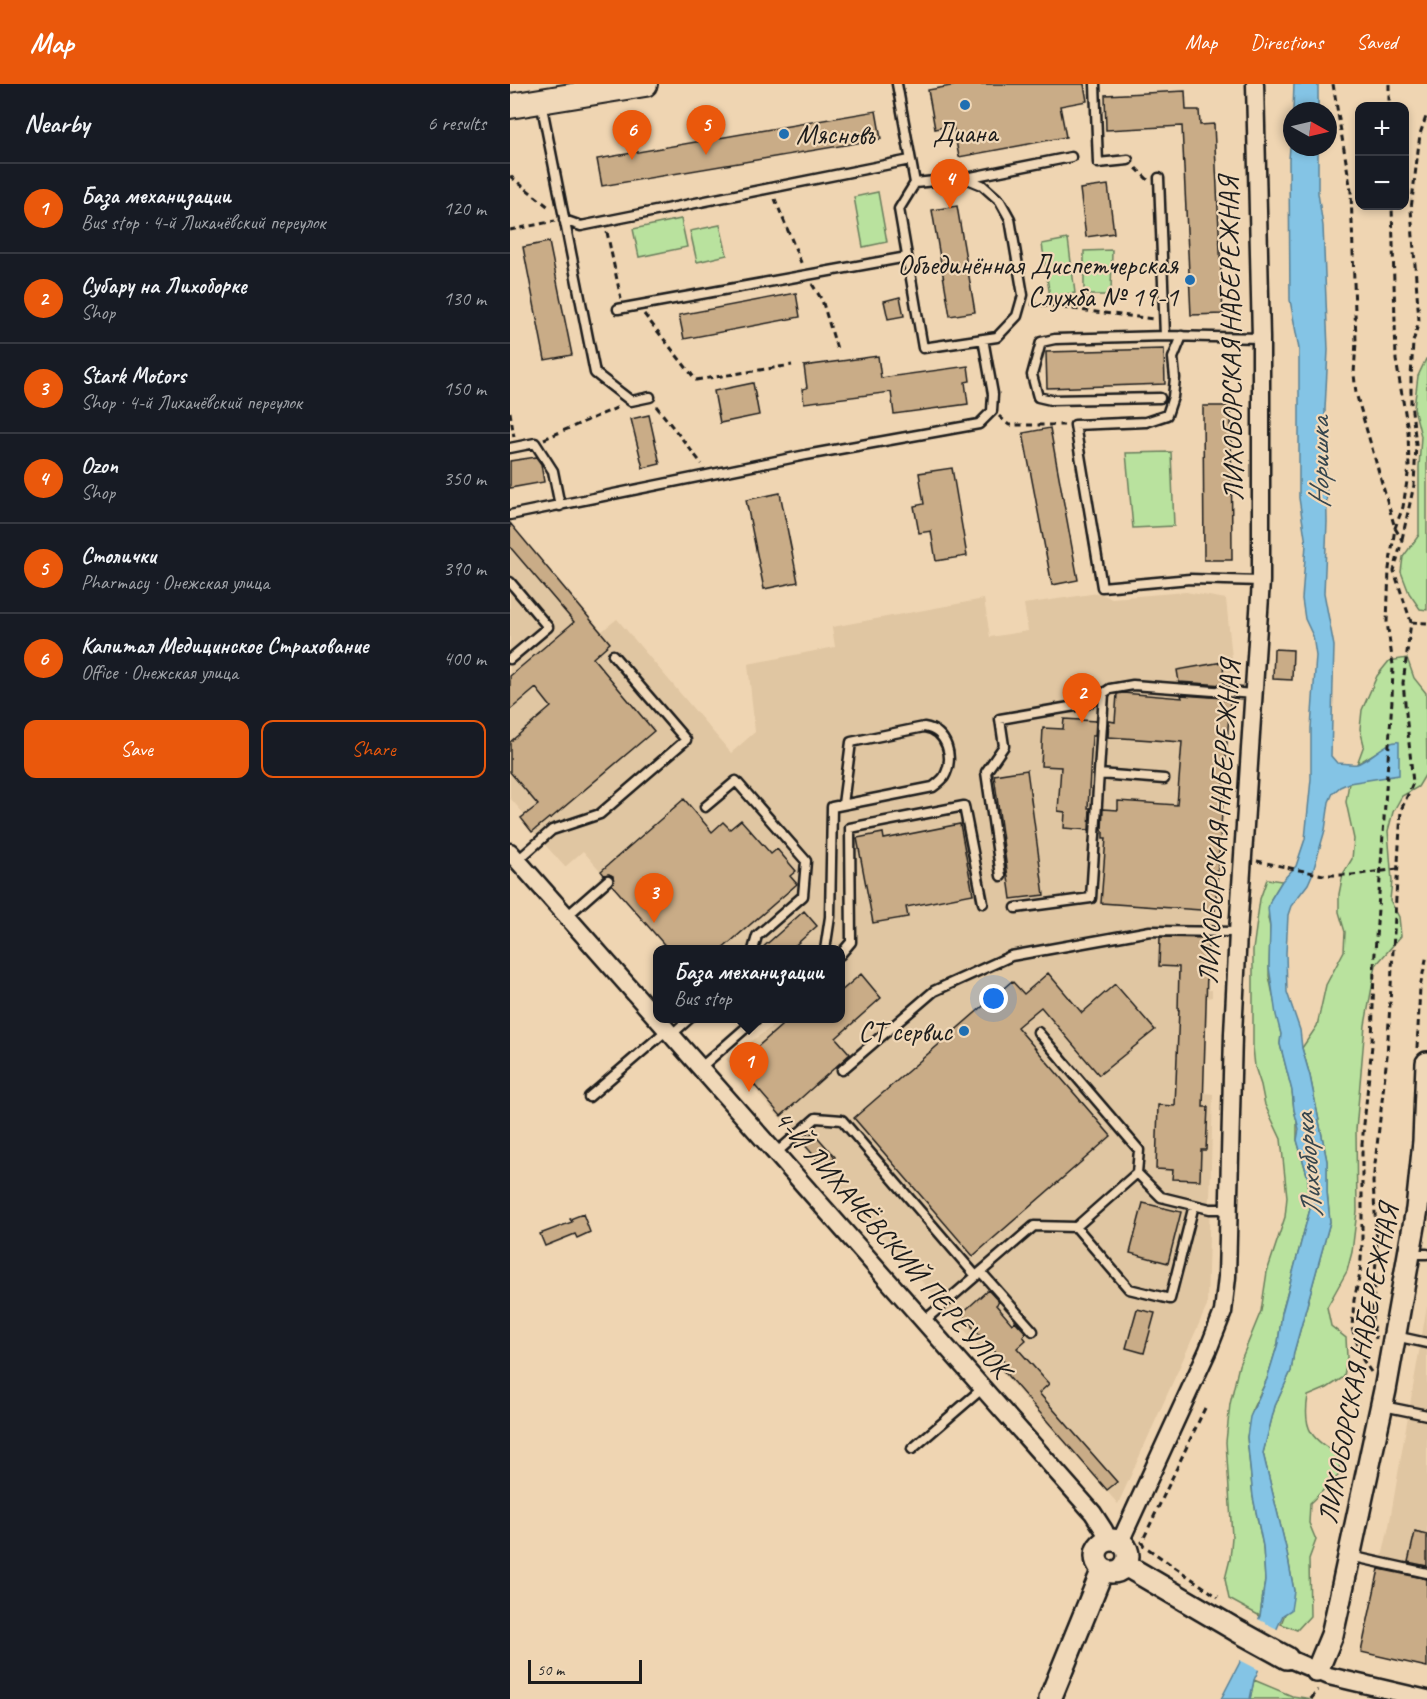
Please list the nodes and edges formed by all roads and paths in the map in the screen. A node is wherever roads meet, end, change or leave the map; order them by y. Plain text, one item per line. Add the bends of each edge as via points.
1 (897, 84) edge
2 (1095, 84) edge
3 (1255, 84) edge
4 (1333, 84) edge
5 (1389, 84) edge
6 (631, 85) edge
7 (540, 101) junction
8 (1389, 102) edge
9 (510, 106) edge
10 (1427, 114) edge
11 (1071, 157) dead end
12 (910, 160) junction
13 (1128, 160) joint
14 (510, 176) edge
15 (965, 178) junction
16 (1159, 178) dead end
17 (915, 183) junction
18 (770, 189) junction
19 (1160, 192) junction
20 (1392, 210) edge
21 (564, 220) junction
22 (605, 221) junction
23 (510, 230) edge
24 (907, 256) junction
25 (806, 274) junction
26 (1021, 303) junction
27 (637, 305) junction
28 (620, 309) joint
29 (1164, 320) junction
30 (1165, 336) junction
31 (1182, 336) junction
32 (1261, 338) junction
33 (983, 339) junction
34 (837, 349) dead end
35 (792, 366) dead end
36 (650, 397) joint
37 (1160, 398) dead end
38 (631, 401) junction
39 (992, 411) junction
40 (510, 412) edge
41 (1075, 425) junction
42 (535, 443) junction
43 (513, 448) edge
44 (711, 475) junction
45 (560, 506) junction
46 (510, 515) edge
47 (1395, 528) junction
48 (1402, 540) junction
49 (1261, 581) junction
50 (510, 582) edge
51 (1411, 622) junction
52 (1427, 623) edge
53 (613, 655) dead end
54 (510, 659) edge
55 (1104, 693) junction
56 (1255, 694) junction
57 (1099, 774) junction
58 (1164, 779) dead end
59 (843, 804) junction
60 (705, 807) dead end
61 (514, 856) edge
62 (1263, 863) dead end
63 (1398, 869) junction
64 (1380, 870) junction
65 (1001, 876) dead end
66 (608, 880) dead end
67 (983, 903) dead end
68 (1016, 908) dead end
69 (567, 916) junction
70 (1238, 932) junction
71 (754, 945) edge
72 (826, 945) edge
73 (845, 949) edge
74 (653, 1014) edge
75 (661, 1023) edge
76 (682, 1023) edge
77 (751, 1023) edge
78 (669, 1032) junction
79 (1038, 1032) dead end
80 (1427, 1063) edge
81 (700, 1068) junction
82 (1427, 1069) edge
83 (842, 1070) dead end
84 (590, 1097) dead end
85 (1426, 1138) edge
86 (776, 1153) junction
87 (1137, 1173) junction
88 (1194, 1205) junction
89 (1230, 1209) junction
90 (1076, 1227) junction
91 (1418, 1254) edge
92 (979, 1274) junction
93 (924, 1321) junction
94 (1033, 1330) dead end
95 (1387, 1339) junction
96 (1427, 1343) edge
97 (1377, 1376) dead end
98 (983, 1388) junction
99 (1382, 1406) junction
100 (1205, 1408) dead end
101 (1427, 1415) edge
102 (912, 1449) dead end
103 (1114, 1541) junction
104 (1350, 1556) junction
105 (1125, 1565) junction
106 (1103, 1569) junction
107 (1427, 1573) edge
108 (1226, 1603) dead end
109 (1287, 1658) joint
110 (1317, 1681) junction
111 (1050, 1699) edge
112 (1311, 1699) edge
113 (1427, 1699) edge

1 - 12 lane
2 - 13 lane via 1098,163
3 - 32 street, ЛИХОБОРСКАЯ НАБЕРЕЖНАЯ
4 - 47 path via 1351,191 1356,393
5 - 8 path
6 - 7 main road
7 - 9 main road
7 - 21 lane
10 - 48 path via 1420,134 1411,209 1419,321 1413,342 1411,378 1416,444 1414,485
11 - 15 lane
12 - 17 lane
12 - 18 lane
13 - 19 path
14 - 21 path
15 - 17 lane
15 - 26 lane via 982,185 1000,201 1010,219 1023,295
16 - 19 lane
17 - 24 lane via 899,209
18 - 22 lane
18 - 25 path
19 - 29 lane
20 - 47 path via 1396,360 1408,430 1409,468 1403,507
21 - 22 lane via 581,226
21 - 23 path
21 - 38 lane via 596,373
22 - 28 path
24 - 25 lane
24 - 33 lane via 923,348
25 - 27 lane
25 - 34 path via 822,300
26 - 29 path
26 - 33 lane via 1017,316 997,337
27 - 28 lane
27 - 35 path via 696,380
29 - 30 lane
30 - 31 lane
30 - 37 lane via 1041,342 1032,375 1038,397 1051,400
31 - 32 lane
31 - 41 lane via 1173,358 1175,378 1167,415 1146,422
32 - 49 street, ЛИХОБОРСКАЯ НАБЕРЕЖНАЯ
33 - 39 lane via 993,394
36 - 38 lane
36 - 44 path
38 - 42 path
39 - 41 path via 1009,425
39 - 44 lane via 979,424
40 - 43 path
41 - 49 lane via 1102,587 1190,579
42 - 43 lane
42 - 45 lane via 553,471
44 - 45 lane
45 - 46 lane
47 - 48 path
47 - 64 path via 1387,622 1393,665 1392,700
48 - 51 path via 1394,571
49 - 56 street, ЛИХОБОРСКАЯ НАБЕРЕЖНАЯ
50 - 54 lane via 548,627
51 - 52 path
51 - 63 path via 1403,683 1413,783 1401,810
53 - 61 lane via 686,740 600,814 552,830
55 - 56 lane via 1132,685
55 - 57 lane
55 - 65 lane via 1087,704 1000,719 1004,746 986,772
56 - 70 street, ЛИХОБОРСКАЯ НАБЕРЕЖНАЯ
57 - 58 lane
57 - 68 lane via 1092,898
59 - 59 lane via 933,787 943,778 948,765 943,736 924,726 851,742
59 - 72 lane via 832,807
60 - 71 lane via 736,781 806,861 803,896 757,936
61 - 69 street, 4-Й ЛИХАЧЁВСКИЙ ПЕРЕУЛОК
62 - 64 path via 1323,875
63 - 64 path
63 - 95 path via 1387,1056 1373,1182 1377,1244 1372,1321 1375,1337
64 - 97 path via 1372,1045 1362,1144 1362,1244 1352,1328 1363,1360
66 - 69 lane
67 - 73 lane via 964,806 850,828 851,942
69 - 74 street, 4-Й ЛИХАЧЁВСКИЙ ПЕРЕУЛОК
70 - 83 lane via 1150,931 1011,956 934,991
70 - 89 street, ЛИХОБОРСКАЯ НАБЕРЕЖНАЯ
75 - 78 street, 4-Й ЛИХАЧЁВСКИЙ ПЕРЕУЛОК
76 - 78 lane
77 - 81 lane
78 - 81 street, 4-Й ЛИХАЧЁВСКИЙ ПЕРЕУЛОК
78 - 84 lane
79 - 87 lane via 1139,1150
80 - 82 street, ЛИХОБОРСКАЯ НАБЕРЕЖНАЯ
81 - 86 street, 4-Й ЛИХАЧЁВСКИЙ ПЕРЕУЛОК
82 - 85 street, ЛИХОБОРСКАЯ НАБЕРЕЖНАЯ
85 - 91 street, ЛИХОБОРСКАЯ НАБЕРЕЖНАЯ
86 - 92 lane via 816,1118 842,1120
86 - 93 street, 4-Й ЛИХАЧЁВСКИЙ ПЕРЕУЛОК
87 - 88 lane via 1161,1197
87 - 90 lane
88 - 89 lane
88 - 90 lane via 1170,1299 1129,1289
89 - 103 street, ЛИХОБОРСКАЯ НАБЕРЕЖНАЯ via 1223,1312
90 - 92 lane via 1034,1226
91 - 95 street, ЛИХОБОРСКАЯ НАБЕРЕЖНАЯ
92 - 93 lane
92 - 94 lane
93 - 98 street, 4-Й ЛИХАЧЁВСКИЙ ПЕРЕУЛОК
95 - 96 lane
95 - 99 street, ЛИХОБОРСКАЯ НАБЕРЕЖНАЯ
98 - 102 lane
98 - 103 street, 4-Й ЛИХАЧЁВСКИЙ ПЕРЕУЛОК
99 - 101 lane
99 - 104 street, ЛИХОБОРСКАЯ НАБЕРЕЖНАЯ
100 - 108 path via 1142,1542
103 - 105 street via 1127,1550
103 - 106 street, ЛИХОБОРСКАЯ НАБЕРЕЖНАЯ via 1103,1543 1097,1553
104 - 107 lane
104 - 110 street, ЛИХОБОРСКАЯ НАБЕРЕЖНАЯ
105 - 106 street via 1115,1571
105 - 109 street
106 - 111 street, ЛИХОБОРСКАЯ НАБЕРЕЖНАЯ
109 - 110 street
110 - 112 path
110 - 113 street via 1351,1682

